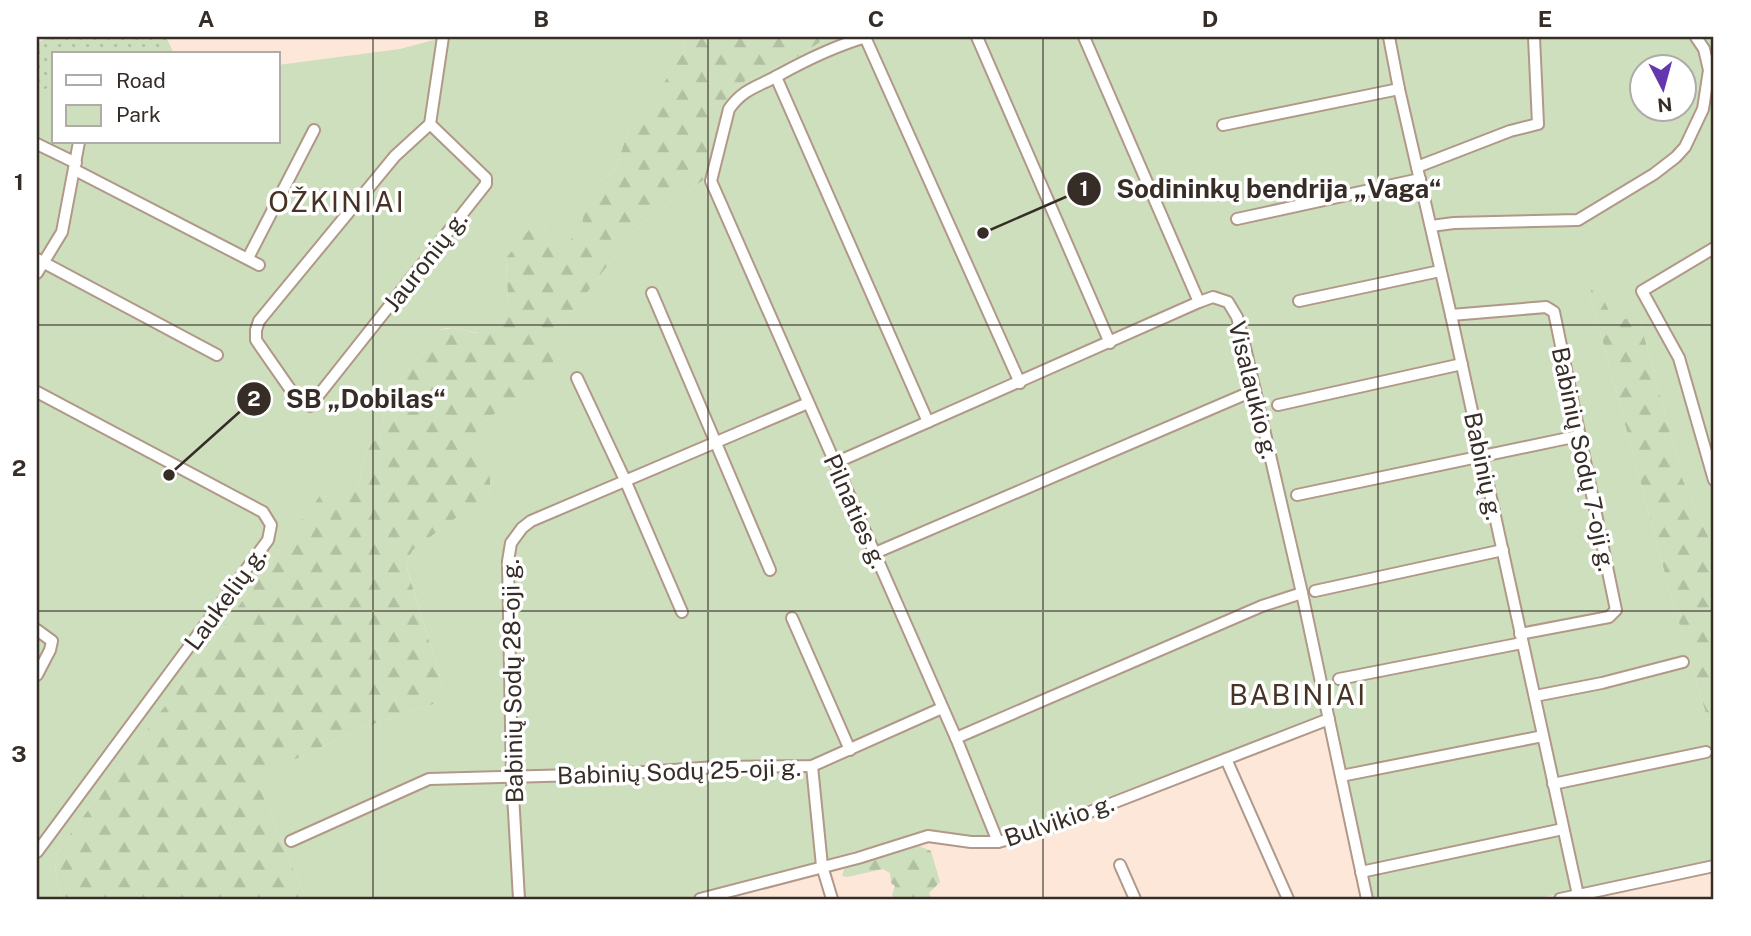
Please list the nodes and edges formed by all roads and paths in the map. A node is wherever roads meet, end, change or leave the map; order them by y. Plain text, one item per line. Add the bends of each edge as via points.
1 (443, 37) edge
2 (866, 37) edge
3 (977, 37) edge
4 (1084, 37) edge
5 (1390, 37) edge
6 (1534, 37) edge
7 (1696, 37) edge
8 (776, 77) junction
9 (1399, 89) junction
10 (430, 124) junction
11 (1223, 125) dead end
12 (314, 130) dead end
13 (37, 144) edge
14 (79, 144) edge
15 (75, 167) junction
16 (1419, 173) junction
17 (1237, 219) dead end
18 (1431, 226) junction
19 (1714, 248) edge
20 (248, 258) junction
21 (40, 261) edge
22 (259, 265) dead end
23 (1440, 271) junction
24 (37, 274) edge
25 (652, 293) dead end
26 (1299, 301) dead end
27 (1199, 302) junction
28 (1451, 315) junction
29 (1110, 343) junction
30 (217, 355) dead end
31 (1462, 364) junction
32 (577, 378) dead end
33 (1020, 383) junction
34 (1255, 390) junction
35 (37, 392) edge
36 (808, 403) junction
37 (1278, 405) dead end
38 (928, 422) junction
39 (1578, 436) junction
40 (716, 442) junction
41 (1482, 457) junction
42 (835, 463) junction
43 (625, 480) junction
44 (1714, 480) edge
45 (1297, 495) dead end
46 (1503, 550) junction
47 (875, 554) junction
48 (770, 570) dead end
49 (1315, 591) dead end
50 (1302, 593) junction
51 (682, 612) dead end
52 (792, 618) dead end
53 (37, 630) edge
54 (1521, 639) junction
55 (1683, 662) dead end
56 (37, 675) edge
57 (1339, 679) dead end
58 (1535, 696) junction
59 (942, 708) junction
60 (1329, 719) junction
61 (1543, 736) junction
62 (956, 738) junction
63 (850, 750) junction
64 (1706, 752) dead end
65 (1226, 758) junction
66 (812, 766) junction
67 (1341, 776) junction
68 (512, 777) junction
69 (1553, 784) junction
70 (1563, 829) junction
71 (291, 841) dead end
72 (998, 842) junction
73 (37, 852) edge
74 (1119, 865) dead end
75 (822, 866) junction
76 (1714, 866) edge
77 (1361, 872) junction
78 (1578, 895) junction
79 (519, 899) edge
80 (700, 899) edge
81 (832, 899) edge
82 (1135, 899) edge
83 (1288, 899) edge
84 (1367, 899) edge
85 (1560, 899) edge

1 - 10 street
2 - 8 street via 808,58
2 - 33 street
3 - 29 street
4 - 27 street
5 - 9 street, Babinių g.
6 - 16 street via 1538,124 1510,131
7 - 18 street via 1709,70 1703,109 1685,147 1654,174 1578,220
8 - 36 street, Pilnaties g. via 745,90 729,108 711,181
8 - 38 street
9 - 11 street
9 - 16 street, Babinių g.
10 - 10 street, Jauronių g. via 486,178 486,184 310,407 290,389 256,340 259,321 395,156
12 - 20 street
13 - 15 street
14 - 15 street
15 - 20 street
15 - 21 street via 62,232
16 - 17 street
16 - 18 street, Babinių g.
18 - 23 street, Babinių g.
19 - 44 street via 1642,291 1679,358
20 - 22 street
21 - 24 street
21 - 30 street
23 - 26 street
23 - 28 street, Babinių g.
25 - 40 street
27 - 29 street, Visalaukio g.
27 - 34 street, Visalaukio g. via 1222,298 1233,308
28 - 31 street, Babinių g.
28 - 39 street, Babinių Sodų 7-oji g. via 1551,309
29 - 33 street, Visalaukio g.
31 - 37 street
31 - 41 street, Babinių g.
32 - 43 street
33 - 38 street, Visalaukio g.
34 - 47 street
34 - 50 street, Visalaukio g.
35 - 73 street, Laukelių g. via 263,512 271,525 268,540
36 - 40 street, Babinių Sodų 28-oji g.
36 - 42 street, Pilnaties g.
38 - 42 street, Visalaukio g.
39 - 41 street
39 - 54 street, Babinių Sodų 7-oji g. via 1616,610 1609,617
40 - 43 street, Babinių Sodų 28-oji g.
40 - 48 street
41 - 45 street
41 - 46 street, Babinių g.
42 - 47 street, Pilnaties g.
43 - 51 street
43 - 68 street, Babinių Sodų 28-oji g. via 531,521 511,543 507,582
46 - 49 street
46 - 54 street, Babinių g.
47 - 59 street, Pilnaties g.
50 - 60 street, Visalaukio g.
50 - 62 street via 1251,610
52 - 63 street
53 - 56 street via 52,641
54 - 57 street
54 - 58 street, Babinių g.
55 - 58 street
58 - 61 street, Babinių g.
59 - 62 street, Pilnaties g.
59 - 63 street, Babinių Sodų 25-oji g.
60 - 65 street, Bulvikio g.
60 - 67 street, Visalaukio g.
61 - 67 street
61 - 69 street, Babinių g.
62 - 72 street, Pilnaties g.
63 - 66 street, Babinių Sodų 25-oji g.
64 - 69 street
65 - 72 street, Bulvikio g. via 1038,832
65 - 83 street
66 - 68 street, Babinių Sodų 25-oji g.
66 - 75 street
67 - 77 street, Visalaukio g.
68 - 71 street, Babinių Sodų 25-oji g. via 429,779
68 - 79 street, Babinių Sodų 28-oji g.
69 - 70 street, Babinių g.
70 - 77 street
70 - 78 street, Babinių g.
72 - 75 street, Bulvikio g. via 928,836
74 - 82 street
75 - 80 street, Bulvikio g.
75 - 81 street
76 - 78 street
77 - 84 street, Visalaukio g.
78 - 85 street

